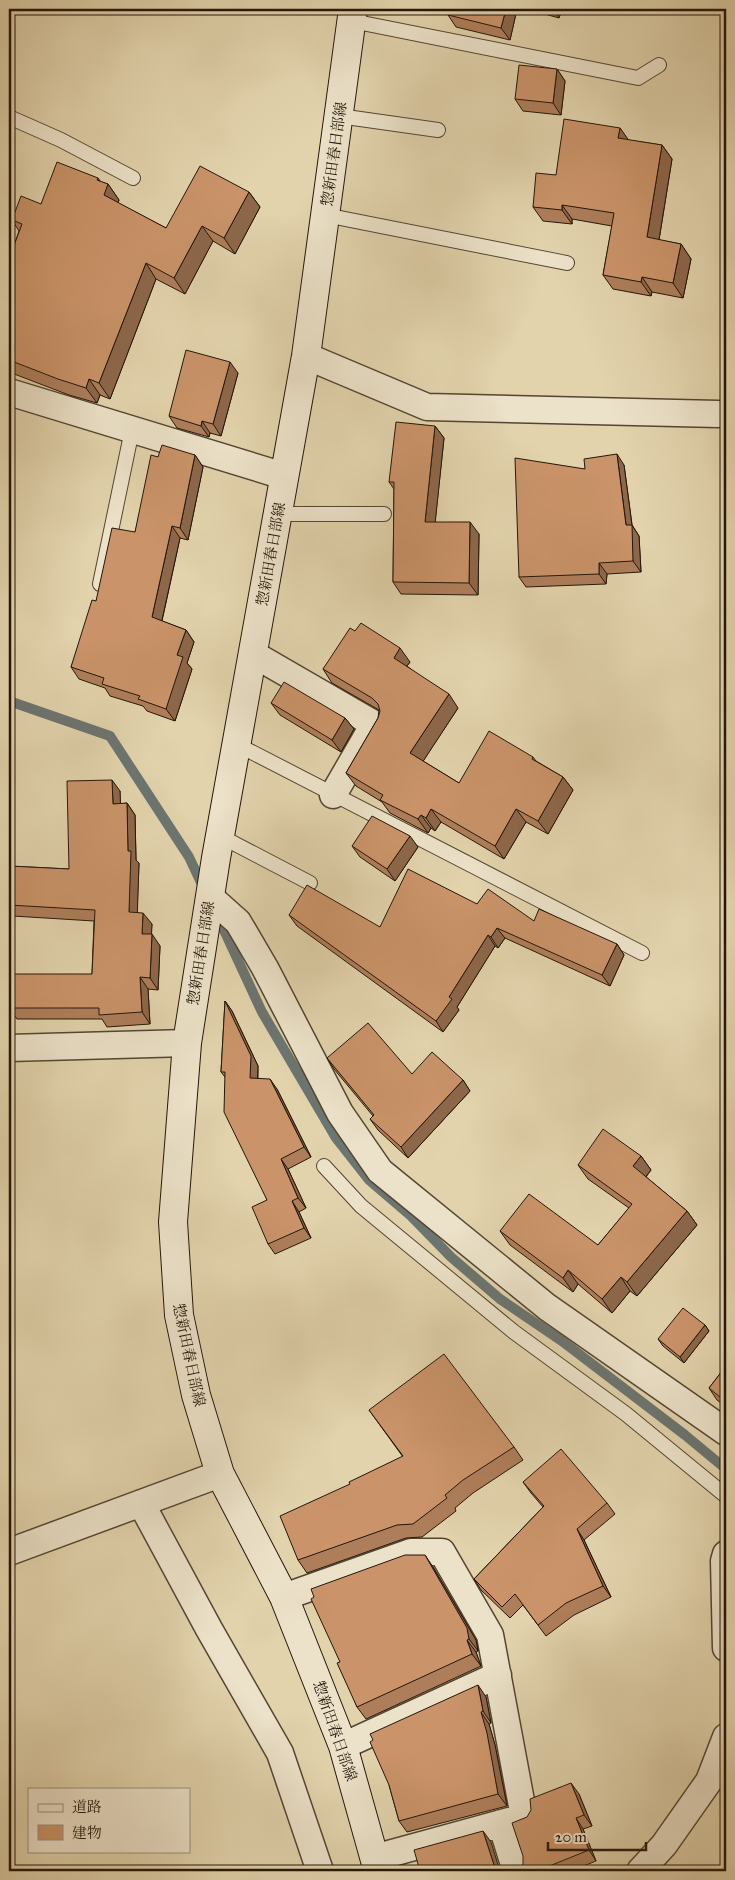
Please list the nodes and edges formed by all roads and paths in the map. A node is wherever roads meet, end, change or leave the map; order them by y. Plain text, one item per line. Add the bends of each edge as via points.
1 (353, 15) edge
2 (659, 65) dead end
3 (339, 116) junction
4 (9, 117) edge
5 (438, 130) dead end
6 (133, 178) dead end
7 (325, 215) junction
8 (568, 263) dead end
9 (306, 356) junction
10 (9, 392) edge
11 (718, 414) dead end
12 (132, 430) junction
13 (284, 476) junction
14 (278, 514) junction
15 (384, 514) dead end
16 (98, 589) edge
17 (253, 654) junction
18 (238, 745) junction
19 (333, 795) junction
20 (220, 836) junction
21 (310, 883) dead end
22 (210, 898) junction
23 (642, 953) dead end
24 (187, 1042) junction
25 (9, 1048) edge
26 (324, 1166) dead end
27 (726, 1432) edge
28 (220, 1474) junction
29 (726, 1496) edge
30 (141, 1503) junction
31 (9, 1552) edge
32 (726, 1554) edge
33 (284, 1597) junction
34 (726, 1648) edge
35 (498, 1675) junction
36 (726, 1737) edge
37 (343, 1746) junction
38 (501, 1823) junction
39 (376, 1864) edge
40 (320, 1871) edge
41 (516, 1871) edge
42 (640, 1871) edge

1 - 2 lane via 638,78
1 - 3 main road, 惣新田春日部線
3 - 5 lane
3 - 7 main road, 惣新田春日部線
4 - 6 lane
7 - 8 lane
7 - 9 main road, 惣新田春日部線
9 - 11 street via 427,407
9 - 13 main road, 惣新田春日部線
10 - 12 street
12 - 13 street
12 - 16 lane
13 - 14 main road, 惣新田春日部線
14 - 15 lane
14 - 17 main road, 惣新田春日部線
17 - 18 main road, 惣新田春日部線
17 - 19 street via 374,724
18 - 19 lane
18 - 20 main road, 惣新田春日部線
19 - 23 lane
20 - 21 lane
20 - 22 main road, 惣新田春日部線
22 - 24 main road, 惣新田春日部線
22 - 27 street via 238,922 340,1113 380,1171 547,1307
24 - 25 street
24 - 28 main road, 惣新田春日部線 via 173,1222 178,1316 196,1395
26 - 29 lane via 361,1206 514,1332 626,1414
28 - 30 street
28 - 33 main road, 惣新田春日部線
30 - 31 street
30 - 40 street via 280,1754
32 - 34 street
33 - 35 street via 411,1552 442,1552 490,1635
33 - 37 main road, 惣新田春日部線
35 - 37 street
35 - 38 street via 524,1816
36 - 42 street via 709,1781 664,1845
37 - 39 main road, 惣新田春日部線
38 - 39 street
38 - 41 street

